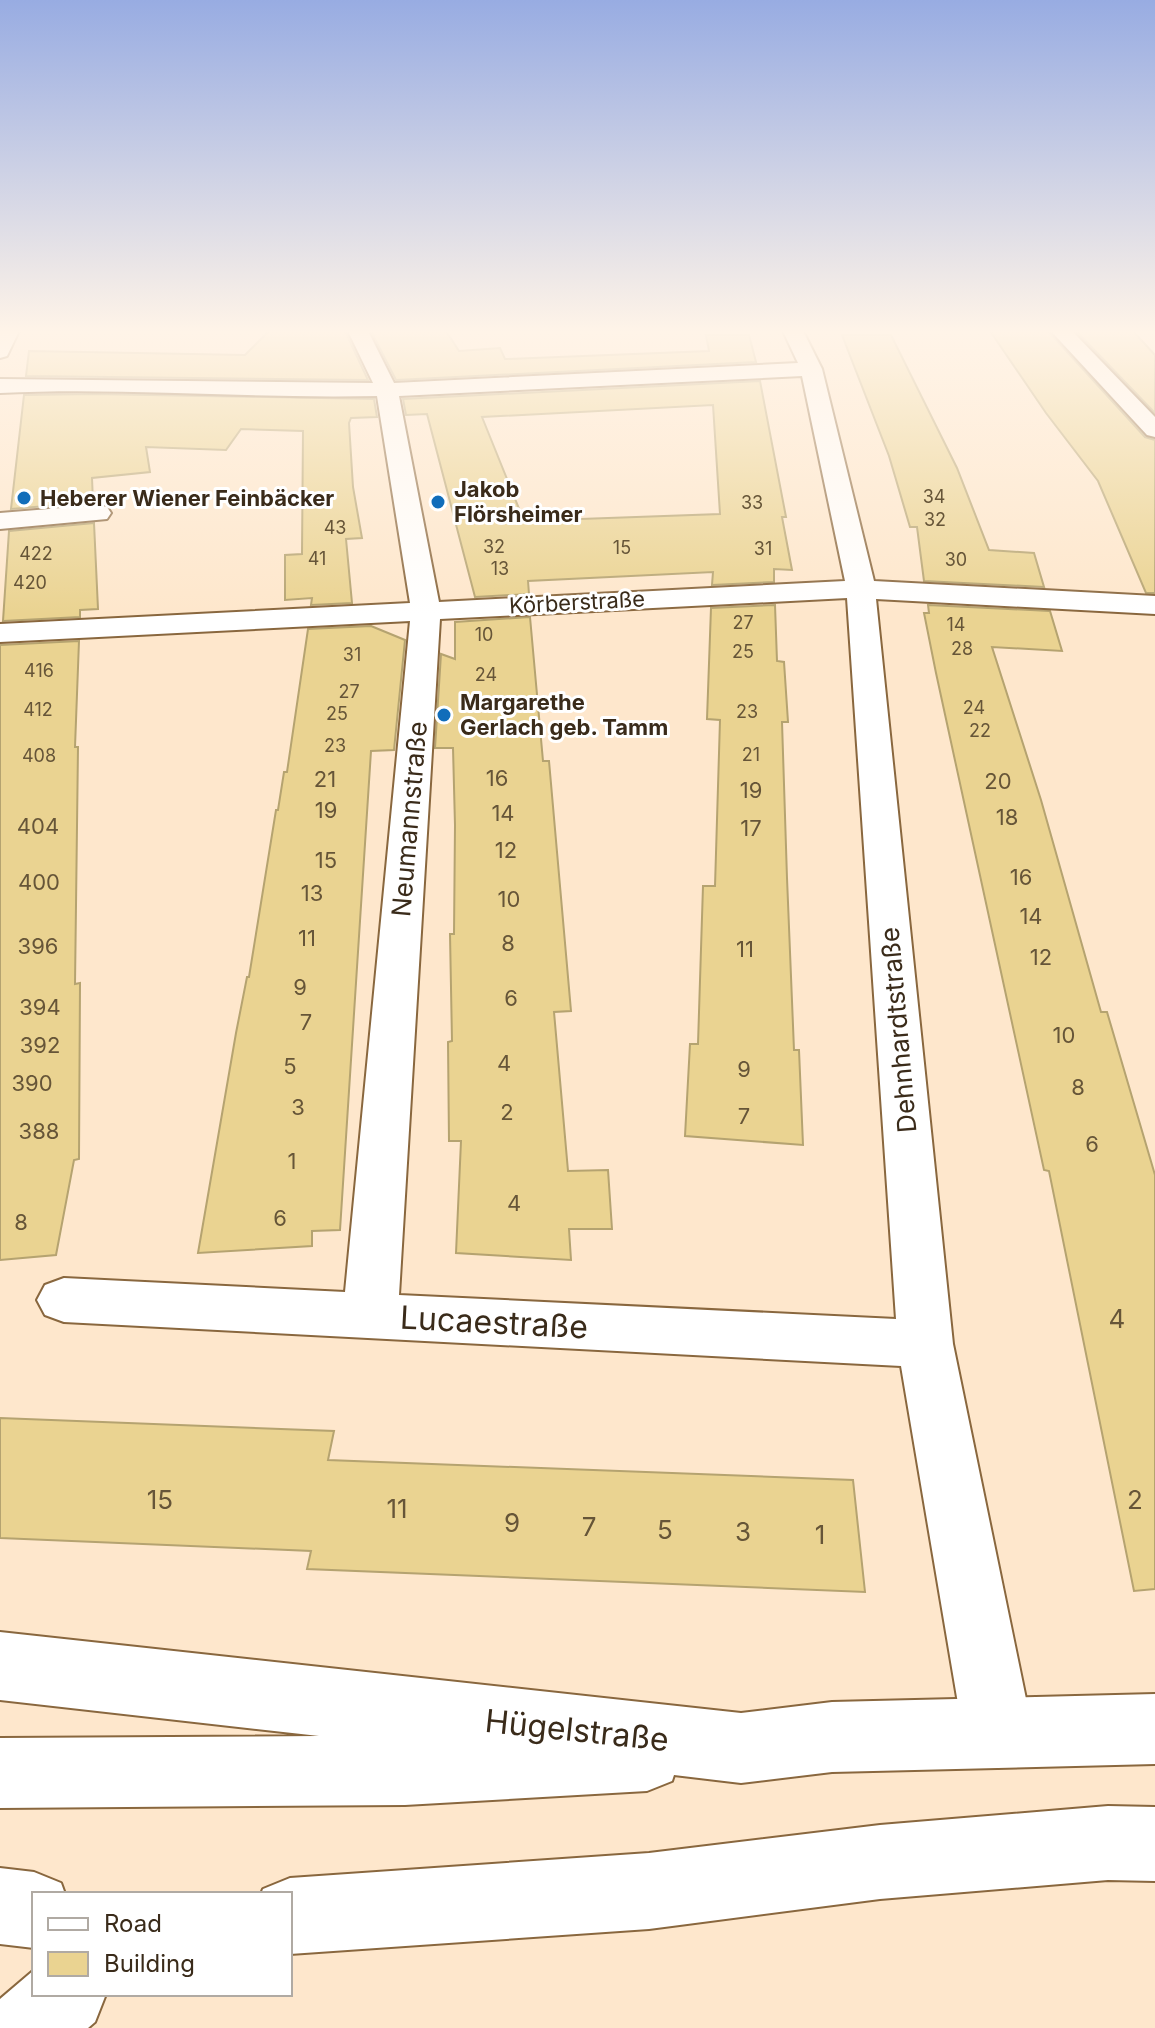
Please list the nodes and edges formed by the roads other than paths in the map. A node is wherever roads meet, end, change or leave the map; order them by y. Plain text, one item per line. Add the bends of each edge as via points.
1 (393, 426) edge
2 (824, 426) edge
3 (98, 513) dead end
4 (0, 521) edge
5 (861, 589) junction
6 (1155, 605) edge
7 (426, 609) junction
8 (0, 633) edge
9 (64, 1300) dead end
10 (370, 1316) junction
11 (925, 1344) junction
12 (0, 1666) edge
13 (1155, 1729) edge
14 (998, 1733) junction
15 (741, 1748) junction
16 (0, 1773) edge
17 (1155, 1844) edge
18 (0, 1906) edge
19 (32, 1910) edge
20 (292, 1916) edge
21 (65, 1996) edge
22 (27, 2028) edge

1 - 7 street, Neumannstraße
2 - 5 street, Dehnhardtstraße
3 - 4 street
5 - 6 street, Körberstraße
5 - 7 street, Körberstraße
5 - 11 street, Dehnhardtstraße
7 - 8 street, Körberstraße
7 - 10 street, Neumannstraße
9 - 10 street, Lucaestraße
10 - 11 street, Lucaestraße
11 - 14 street, Dehnhardtstraße
12 - 15 street, Hügelstraße
13 - 14 street, Hügelstraße
14 - 15 street, Hügelstraße via 832,1737
15 - 16 street via 547,1765
17 - 20 street via 1108,1843 880,1862 649,1891
18 - 19 street
21 - 22 street

